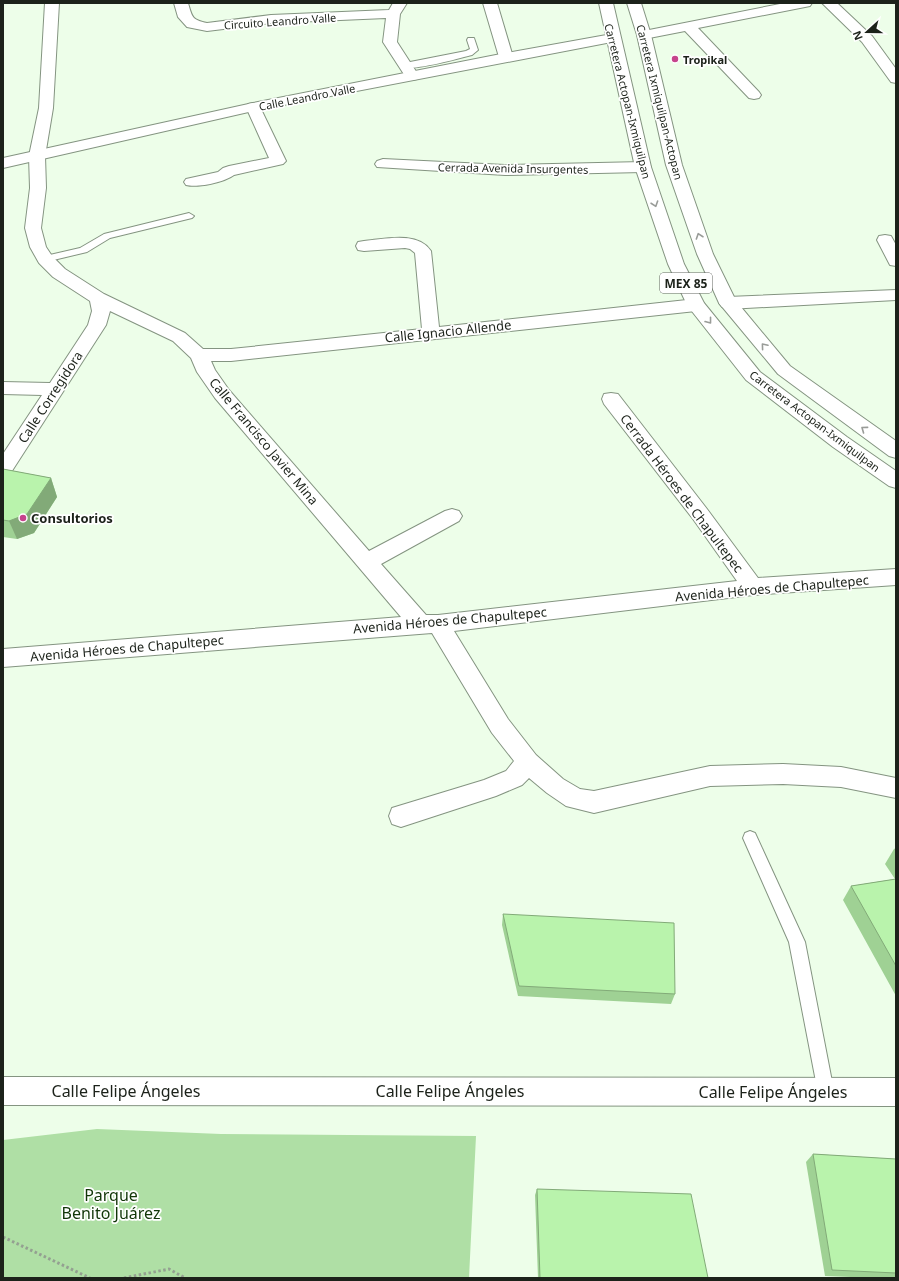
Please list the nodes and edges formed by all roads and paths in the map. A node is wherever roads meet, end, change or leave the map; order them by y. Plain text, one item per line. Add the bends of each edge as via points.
1 (52, 3) edge
2 (181, 3) edge
3 (490, 3) edge
4 (606, 3) edge
5 (634, 3) edge
6 (805, 3) edge
7 (829, 3) edge
8 (396, 8) edge
9 (689, 27) junction
10 (644, 35) junction
11 (612, 38) junction
12 (471, 40) dead end
13 (506, 56) junction
14 (408, 71) junction
15 (893, 72) edge
16 (754, 95) dead end
17 (253, 107) junction
18 (37, 156) junction
19 (3, 163) edge
20 (383, 164) dead end
21 (642, 167) junction
22 (192, 182) dead end
23 (189, 216) dead end
24 (885, 240) dead end
25 (364, 246) dead end
26 (45, 259) junction
27 (896, 261) edge
28 (98, 298) junction
29 (894, 299) edge
30 (728, 303) junction
31 (696, 305) junction
32 (139, 317) junction
33 (97, 325) junction
34 (431, 333) junction
35 (199, 355) junction
36 (3, 388) edge
37 (54, 389) junction
38 (611, 399) dead end
39 (896, 451) edge
40 (3, 469) edge
41 (896, 480) edge
42 (452, 516) dead end
43 (367, 562) junction
44 (896, 577) edge
45 (753, 587) junction
46 (429, 624) junction
47 (3, 658) edge
48 (528, 762) junction
49 (896, 788) edge
50 (400, 816) dead end
51 (750, 838) dead end
52 (3, 1091) edge
53 (826, 1092) junction
54 (896, 1092) edge
55 (3, 1237) edge
56 (90, 1278) edge
57 (124, 1278) edge
58 (185, 1278) edge

1 - 18 street, Calle Francisco Javier Mina via 46,108
2 - 8 street, Circuito Leandro Valle via 185,17 192,24 207,27
3 - 13 street
4 - 11 street, Carretera Actopan-Ixmiquilpan / MEX 85
5 - 10 street, Carretera Ixmiquilpan-Actopan / MEX 85
6 - 9 street
7 - 15 street via 867,39
8 - 14 street, Circuito Leandro Valle via 390,42
9 - 10 street
9 - 16 street
30 -> 10 street, Carretera Ixmiquilpan-Actopan / MEX 85 via 705,254 674,165
11 - 13 street, Calle Leandro Valle
11 - 21 street, Carretera Actopan-Ixmiquilpan / MEX 85
12 - 14 lane via 474,50 469,53 416,65
13 - 14 street, Calle Leandro Valle
14 - 17 street, Calle Leandro Valle
17 - 18 street, Calle Leandro Valle
17 - 22 street via 278,161
18 - 19 street, Calle Leandro Valle
18 - 26 street, Calle Francisco Javier Mina via 38,188 33,228 38,247
20 - 21 street, Cerrada Avenida Insurgentes via 504,170
21 -> 31 street, Carretera Actopan-Ixmiquilpan / MEX 85 via 676,264
23 - 26 lane via 107,236 98,239 82,251
24 - 27 street
25 - 34 street via 405,243 415,245 423,251
26 - 28 street, Calle Francisco Javier Mina via 59,273
28 - 32 street, Calle Francisco Javier Mina
28 - 33 street, Calle Corregidora via 102,311
29 - 30 street
39 -> 30 street, Carretera Ixmiquilpan-Actopan / MEX 85 via 784,370
31 - 34 street, Calle Ignacio Allende
31 -> 41 street, Carretera Actopan-Ixmiquilpan / MEX 85 via 753,376 840,442
32 - 33 street via 118,318
32 - 35 street, Calle Francisco Javier Mina via 179,337
33 - 37 street, Calle Corregidora
34 - 35 street, Calle Ignacio Allende via 231,355
35 - 43 street, Calle Francisco Javier Mina via 206,372 222,394
36 - 37 street
37 - 40 street, Calle Corregidora
38 - 45 street, Cerrada Héroes de Chapultepec
42 - 43 street
43 - 46 street, Calle Francisco Javier Mina
44 - 45 street, Avenida Héroes de Chapultepec
45 - 46 street, Avenida Héroes de Chapultepec
46 - 47 street, Avenida Héroes de Chapultepec
46 - 48 street, Calle Francisco Javier Mina
48 - 49 street, Calle Francisco Javier Mina via 561,791 575,799 594,802 710,776 783,774 841,777
48 - 50 street via 514,778 488,789
51 - 53 lane via 797,942
52 - 53 street, Calle Felipe Ángeles
53 - 54 street, Calle Felipe Ángeles
55 - 56 path
57 - 58 path via 169,1269

